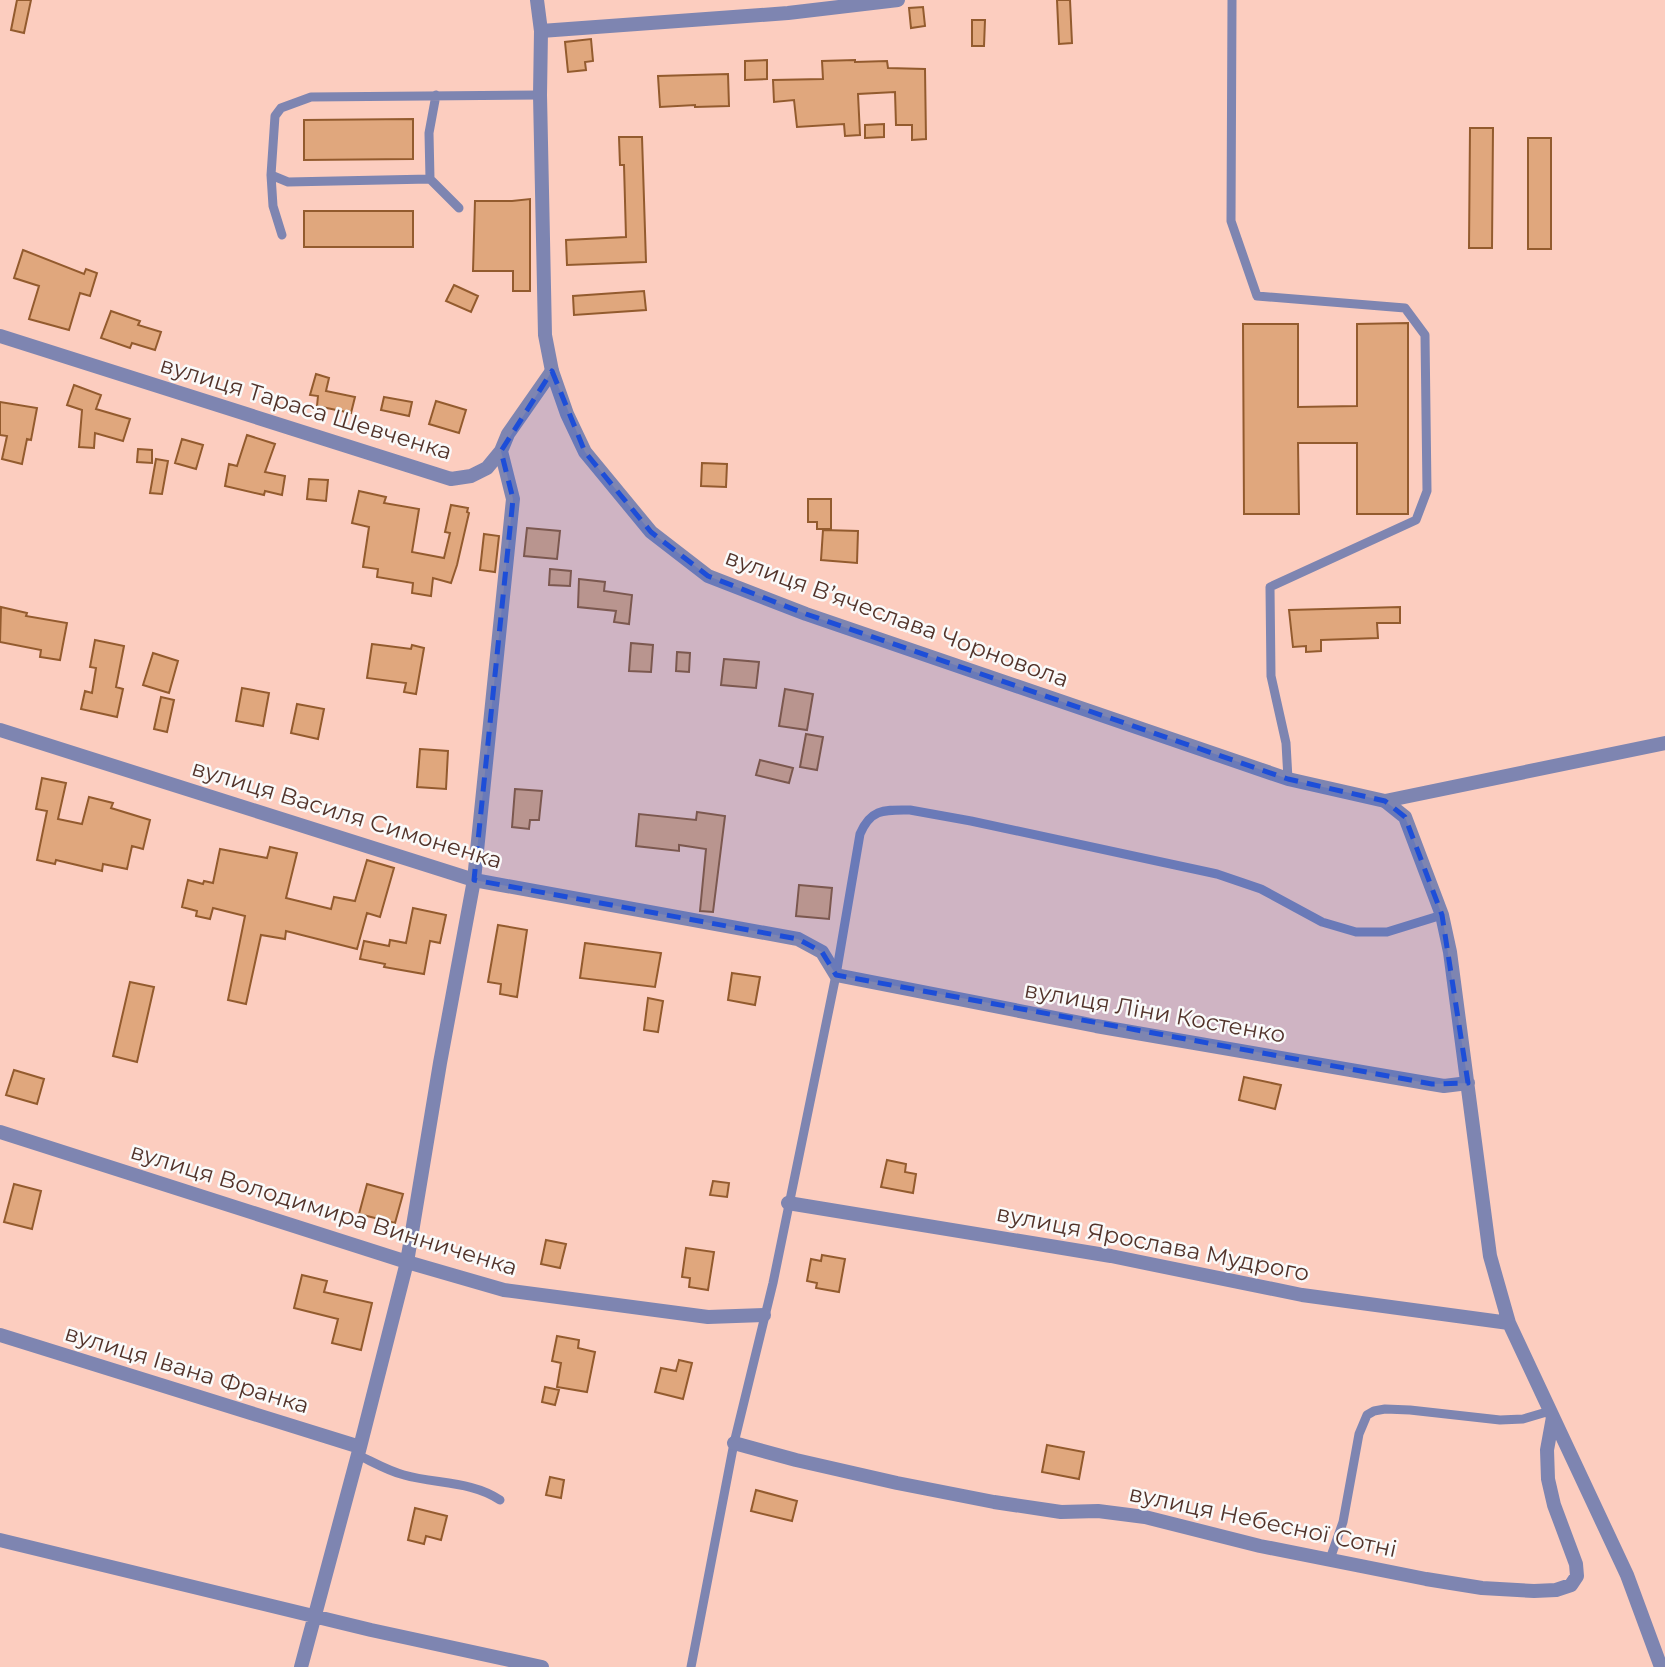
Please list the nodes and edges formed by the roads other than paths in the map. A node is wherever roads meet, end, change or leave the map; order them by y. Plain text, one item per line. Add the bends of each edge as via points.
1 (537, 0) edge
2 (898, 0) edge
3 (1232, 0) edge
4 (788, 7) edge
5 (541, 31) junction
6 (540, 95) junction
7 (436, 96) junction
8 (271, 175) junction
9 (430, 179) junction
10 (459, 208) dead end
11 (282, 235) dead end
12 (0, 336) edge
13 (552, 371) junction
14 (500, 451) junction
15 (0, 730) edge
16 (1665, 743) edge
17 (1288, 779) junction
18 (1385, 801) junction
19 (474, 880) junction
20 (1442, 915) junction
21 (836, 975) junction
22 (1468, 1083) junction
23 (0, 1132) edge
24 (788, 1203) junction
25 (407, 1262) junction
26 (764, 1315) junction
27 (1509, 1323) junction
28 (0, 1335) edge
29 (1551, 1414) junction
30 (734, 1443) junction
31 (359, 1451) junction
32 (500, 1500) dead end
33 (0, 1539) edge
34 (1330, 1559) junction
35 (314, 1615) junction
36 (301, 1667) edge
37 (542, 1667) edge
38 (691, 1667) edge
39 (1661, 1667) edge

1 - 5 street, вулиця Вʼячеслава Чорновола
2 - 4 street
3 - 17 lane via 1231,221 1257,296 1405,307 1425,335 1427,491 1416,520 1270,587 1271,676 1286,743
4 - 5 street
5 - 6 street, вулиця Вʼячеслава Чорновола
6 - 7 lane
6 - 13 street, вулиця Вʼячеслава Чорновола via 545,335
7 - 8 lane via 311,97 281,108 275,116
7 - 9 lane via 429,133
8 - 9 lane via 288,182
8 - 11 lane
9 - 10 lane
12 - 14 street, вулиця Тараса Шевченка via 451,479 487,468
13 - 14 street, вулиця Тараса Шевченка
13 - 17 street, вулиця Вʼячеслава Чорновола via 585,452 650,532 709,576 819,619
14 - 19 street via 513,499
15 - 19 street, вулиця Василя Симоненка
16 - 18 street
17 - 18 street, вулиця Вʼячеслава Чорновола
18 - 20 street via 1405,817
19 - 21 street, вулиця Василя Симоненка via 798,939 822,952
19 - 25 street
20 - 21 lane via 1387,932 1356,932 1322,922 1261,889 1196,868 960,818 889,810 865,821 860,834
20 - 22 street
21 - 22 street, вулиця Ліни Костенко via 1432,1084
21 - 24 lane
22 - 27 street via 1490,1256
23 - 25 street, вулиця Володимира Винниченка
24 - 26 lane
24 - 27 street, вулиця Ярослава Мудрого via 1111,1256 1302,1295
25 - 26 street, вулиця Володимира Винниченка via 504,1290 708,1317
25 - 31 street
26 - 30 lane
27 - 29 street
28 - 31 street, вулиця Івана Франка
29 - 34 lane via 1500,1420 1385,1409 1367,1415
29 - 34 street, вулиця Небесної Сотні via 1548,1479 1576,1564 1577,1576 1571,1585 1534,1591 1482,1588
29 - 39 street via 1627,1575
30 - 34 street, вулиця Небесної Сотні via 897,1483 1061,1512 1145,1517
30 - 38 lane
31 - 32 lane via 402,1475 474,1488
31 - 35 street
33 - 35 street
35 - 36 street
35 - 37 street

